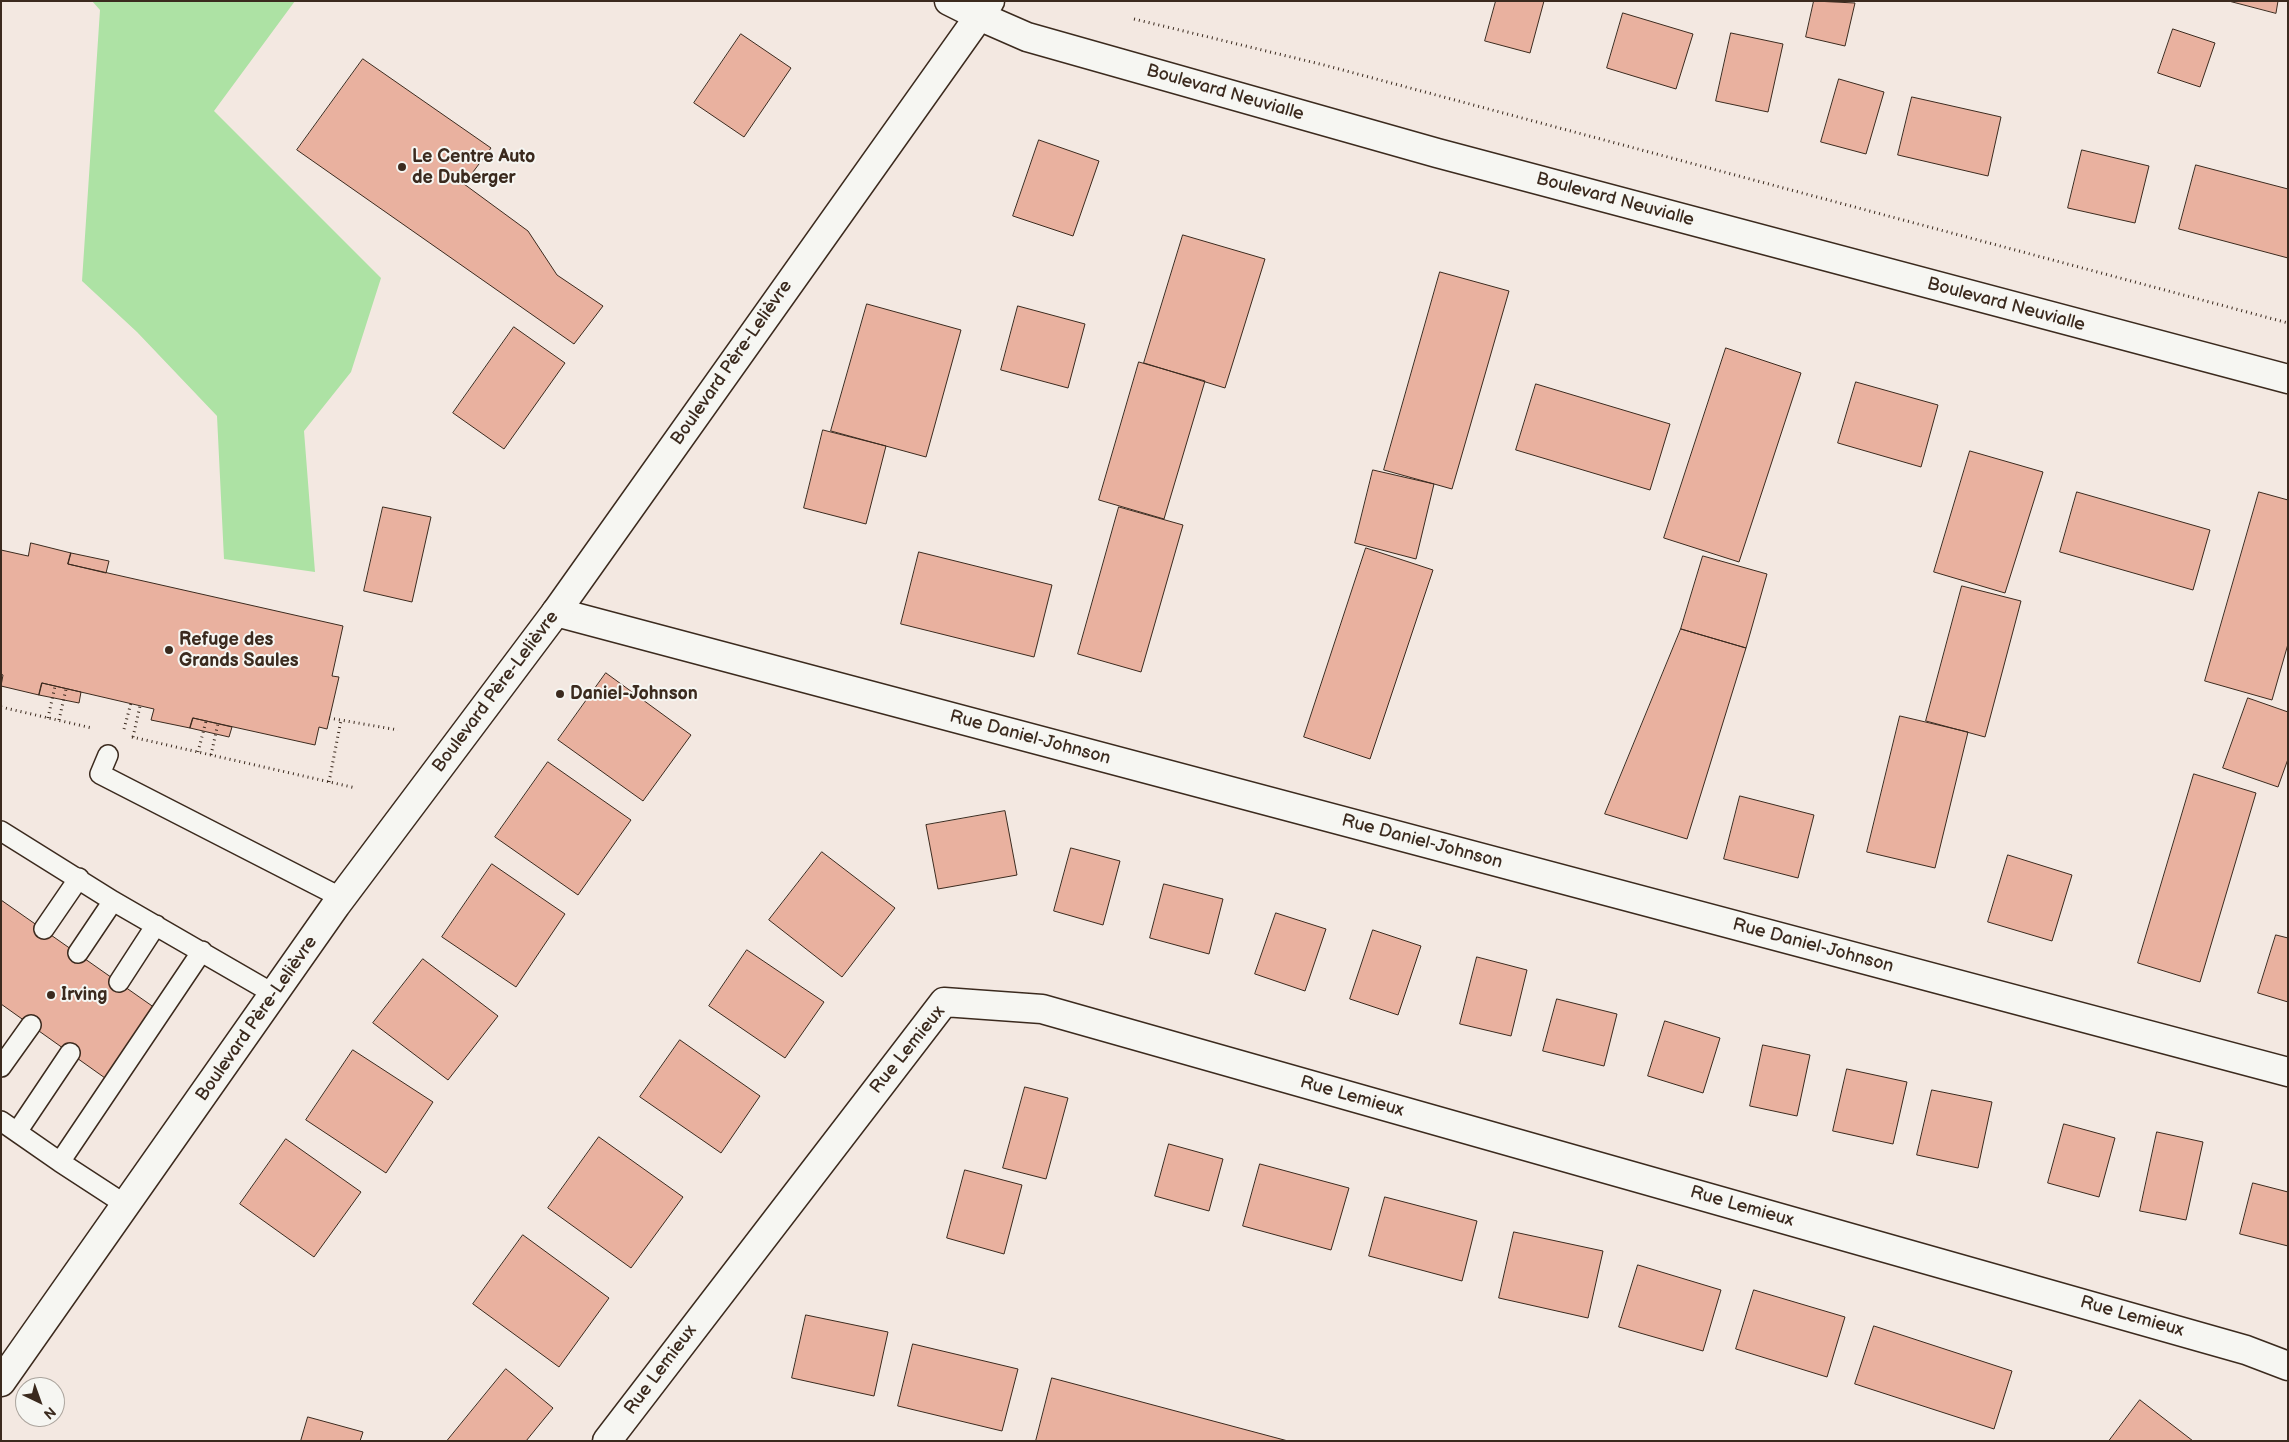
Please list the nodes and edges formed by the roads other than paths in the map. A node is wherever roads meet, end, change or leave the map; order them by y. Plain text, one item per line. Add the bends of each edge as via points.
1 (949, 1) edge
2 (984, 9) edge
3 (2288, 379) edge
4 (556, 612) junction
5 (108, 755) dead end
6 (1, 831) edge
7 (79, 878) junction
8 (342, 898) junction
9 (113, 901) junction
10 (156, 925) junction
11 (44, 929) dead end
12 (202, 951) junction
13 (78, 953) dead end
14 (118, 982) dead end
15 (274, 994) junction
16 (31, 1025) dead end
17 (70, 1053) dead end
18 (1, 1067) edge
19 (2288, 1072) edge
20 (1, 1121) edge
21 (17, 1132) junction
22 (60, 1162) junction
23 (126, 1205) junction
24 (2288, 1366) edge
25 (1, 1382) edge
26 (607, 1441) edge

1 - 2 street, Boulevard Neuvialle
2 - 3 street, Boulevard Neuvialle via 1035,39 1418,148
2 - 4 street, Boulevard Père-Lelièvre
4 - 8 street, Boulevard Père-Lelièvre
4 - 19 street, Rue Daniel-Johnson
5 - 8 lane via 100,774
6 - 7 lane
7 - 9 lane
7 - 11 lane
8 - 15 street, Boulevard Père-Lelièvre
9 - 10 lane
9 - 13 lane
10 - 12 lane
10 - 14 lane
12 - 15 lane
12 - 22 lane
15 - 23 street, Boulevard Père-Lelièvre
16 - 18 lane
17 - 21 lane
20 - 21 lane
21 - 22 lane
22 - 23 lane
23 - 25 street, Boulevard Père-Lelièvre
24 - 26 street, Rue Lemieux via 2237,1347 1042,1010 944,1002

